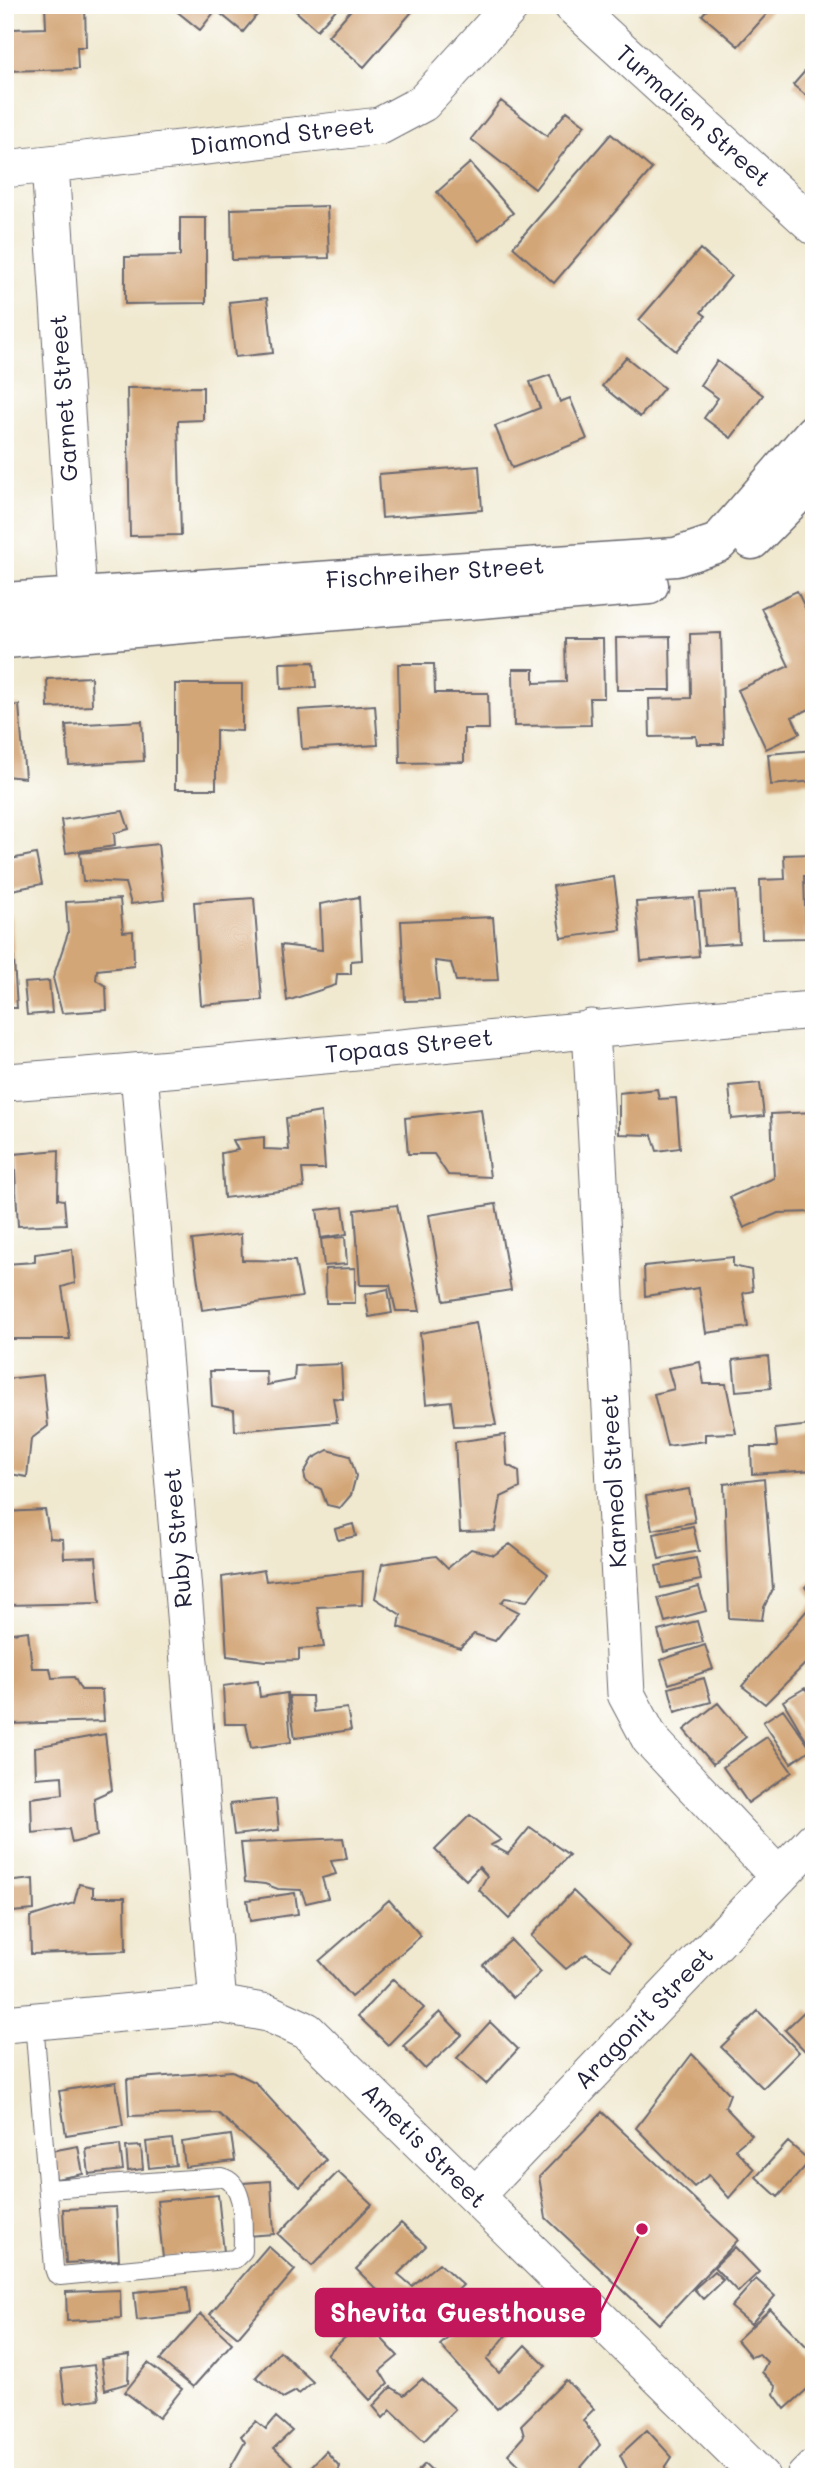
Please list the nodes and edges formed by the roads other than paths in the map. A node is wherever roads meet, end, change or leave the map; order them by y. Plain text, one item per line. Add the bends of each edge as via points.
1 (512, 5) edge
2 (572, 5) edge
3 (50, 164) junction
4 (5, 169) edge
5 (814, 226) edge
6 (814, 433) edge
7 (814, 477) edge
8 (5, 602) edge
9 (78, 615) junction
10 (5, 639) edge
11 (814, 1010) edge
12 (591, 1028) junction
13 (139, 1073) junction
14 (5, 1082) edge
15 (814, 1840) edge
16 (779, 1877) junction
17 (218, 2004) junction
18 (19, 2023) edge
19 (48, 2189) junction
20 (475, 2196) junction
21 (814, 2468) edge
22 (761, 2477) edge
23 (805, 2477) edge

1 - 3 street, Diamond Street via 423,103 380,126
2 - 5 street, Turmalien Street
3 - 4 street, Diamond Street
3 - 9 street, Garnet Street
6 - 9 street, Fischreiher Street via 718,543 676,557
7 - 9 street, Fischreiher Street via 731,562 674,583
8 - 9 street, Fischreiher Street
9 - 10 street, Fischreiher Street
11 - 12 street, Topaas Street
12 - 13 street, Topaas Street
12 - 16 street, Karneol Street via 626,1694 650,1739
13 - 14 street, Topaas Street
13 - 17 street, Ruby Street
15 - 16 street, Aragonit Street
16 - 20 street, Aragonit Street
17 - 18 street, Ametis Street
17 - 20 street, Ametis Street via 268,2014 307,2031
18 - 19 lane
19 - 19 lane via 54,2268 60,2276 236,2259 243,2251 238,2194 227,2178
20 - 22 street, Ametis Street
21 - 23 street

